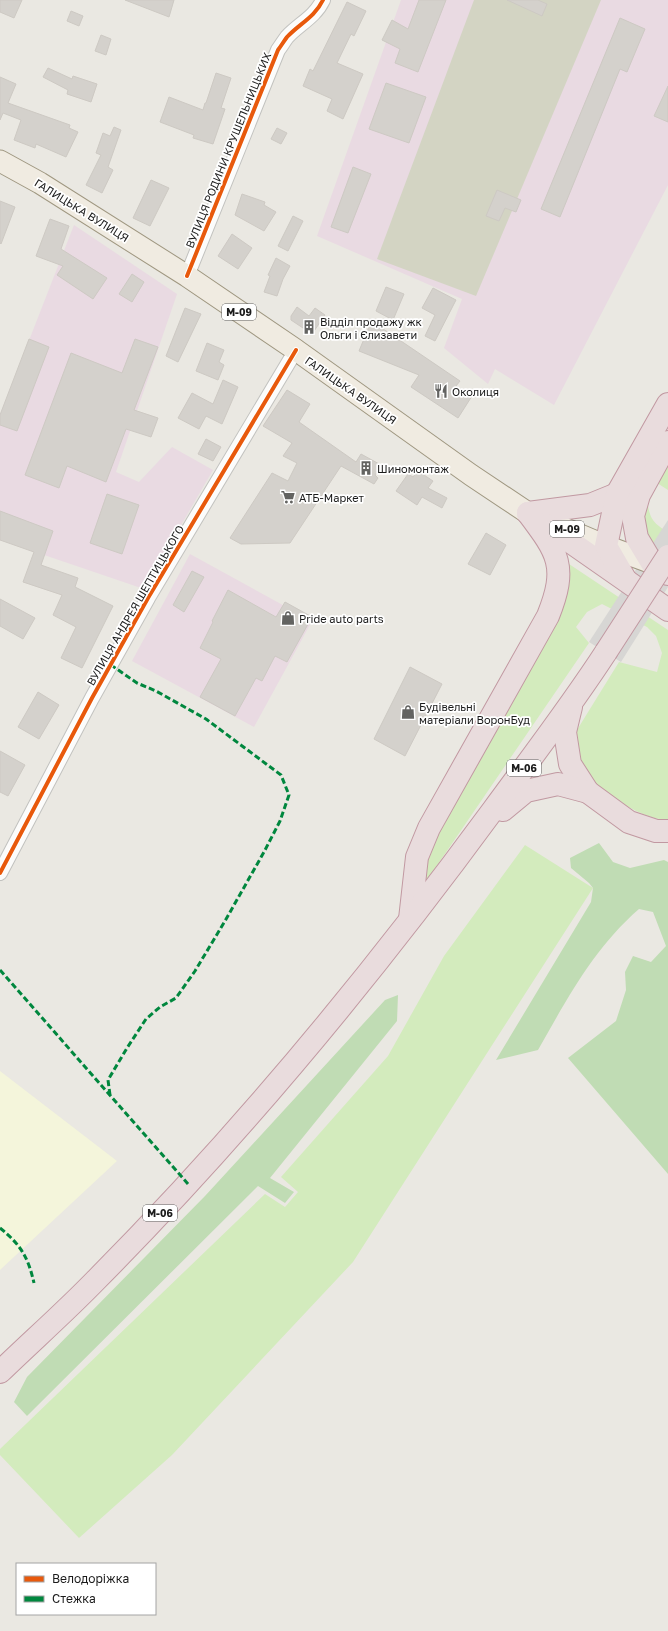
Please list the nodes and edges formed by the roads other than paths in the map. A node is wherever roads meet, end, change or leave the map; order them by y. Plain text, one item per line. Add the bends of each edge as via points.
1 (323, 0) edge
2 (0, 161) edge
3 (187, 276) junction
4 (296, 350) junction
5 (668, 404) edge
6 (668, 442) edge
7 (617, 494) junction
8 (528, 513) junction
9 (606, 546) junction
10 (663, 564) edge
11 (625, 579) junction
12 (668, 610) edge
13 (572, 702) junction
14 (588, 792) junction
15 (668, 831) edge
16 (476, 833) junction
17 (0, 874) edge
18 (410, 920) junction
19 (0, 1372) edge

1 - 3 street, ВУЛИЦЯ РОДИНИ КРУШЕЛЬНИЦЬКИХ via 320,7 288,36 278,50
2 - 3 main road, ГАЛИЦЬКА ВУЛИЦЯ / М-09 via 40,183
3 - 4 main road, ГАЛИЦЬКА ВУЛИЦЯ / М-09
4 - 8 main road, ГАЛИЦЬКА ВУЛИЦЯ / М-09
4 - 17 street, ВУЛИЦЯ АНДРЕЯ ШЕПТИЦЬКОГО via 148,598 92,698
5 - 7 highway
6 - 10 highway via 639,495 633,516 637,538
7 - 8 highway via 590,505
7 - 9 highway
8 - 9 main road, ГАЛИЦЬКА ВУЛИЦЯ / М-09
8 - 11 highway
8 - 18 highway via 548,540 558,562 559,580 556,596 548,616 429,828 417,857
9 - 10 main road, М-09
9 - 11 highway
10 - 13 highway, М-06, bridge
11 - 12 highway
13 - 14 highway via 565,732 570,764
13 - 16 highway, М-06
14 - 15 highway via 629,822 656,831
14 - 16 highway via 558,784 526,791
16 - 18 highway, М-06
18 - 19 highway, М-06 via 310,1045 188,1184 96,1281

